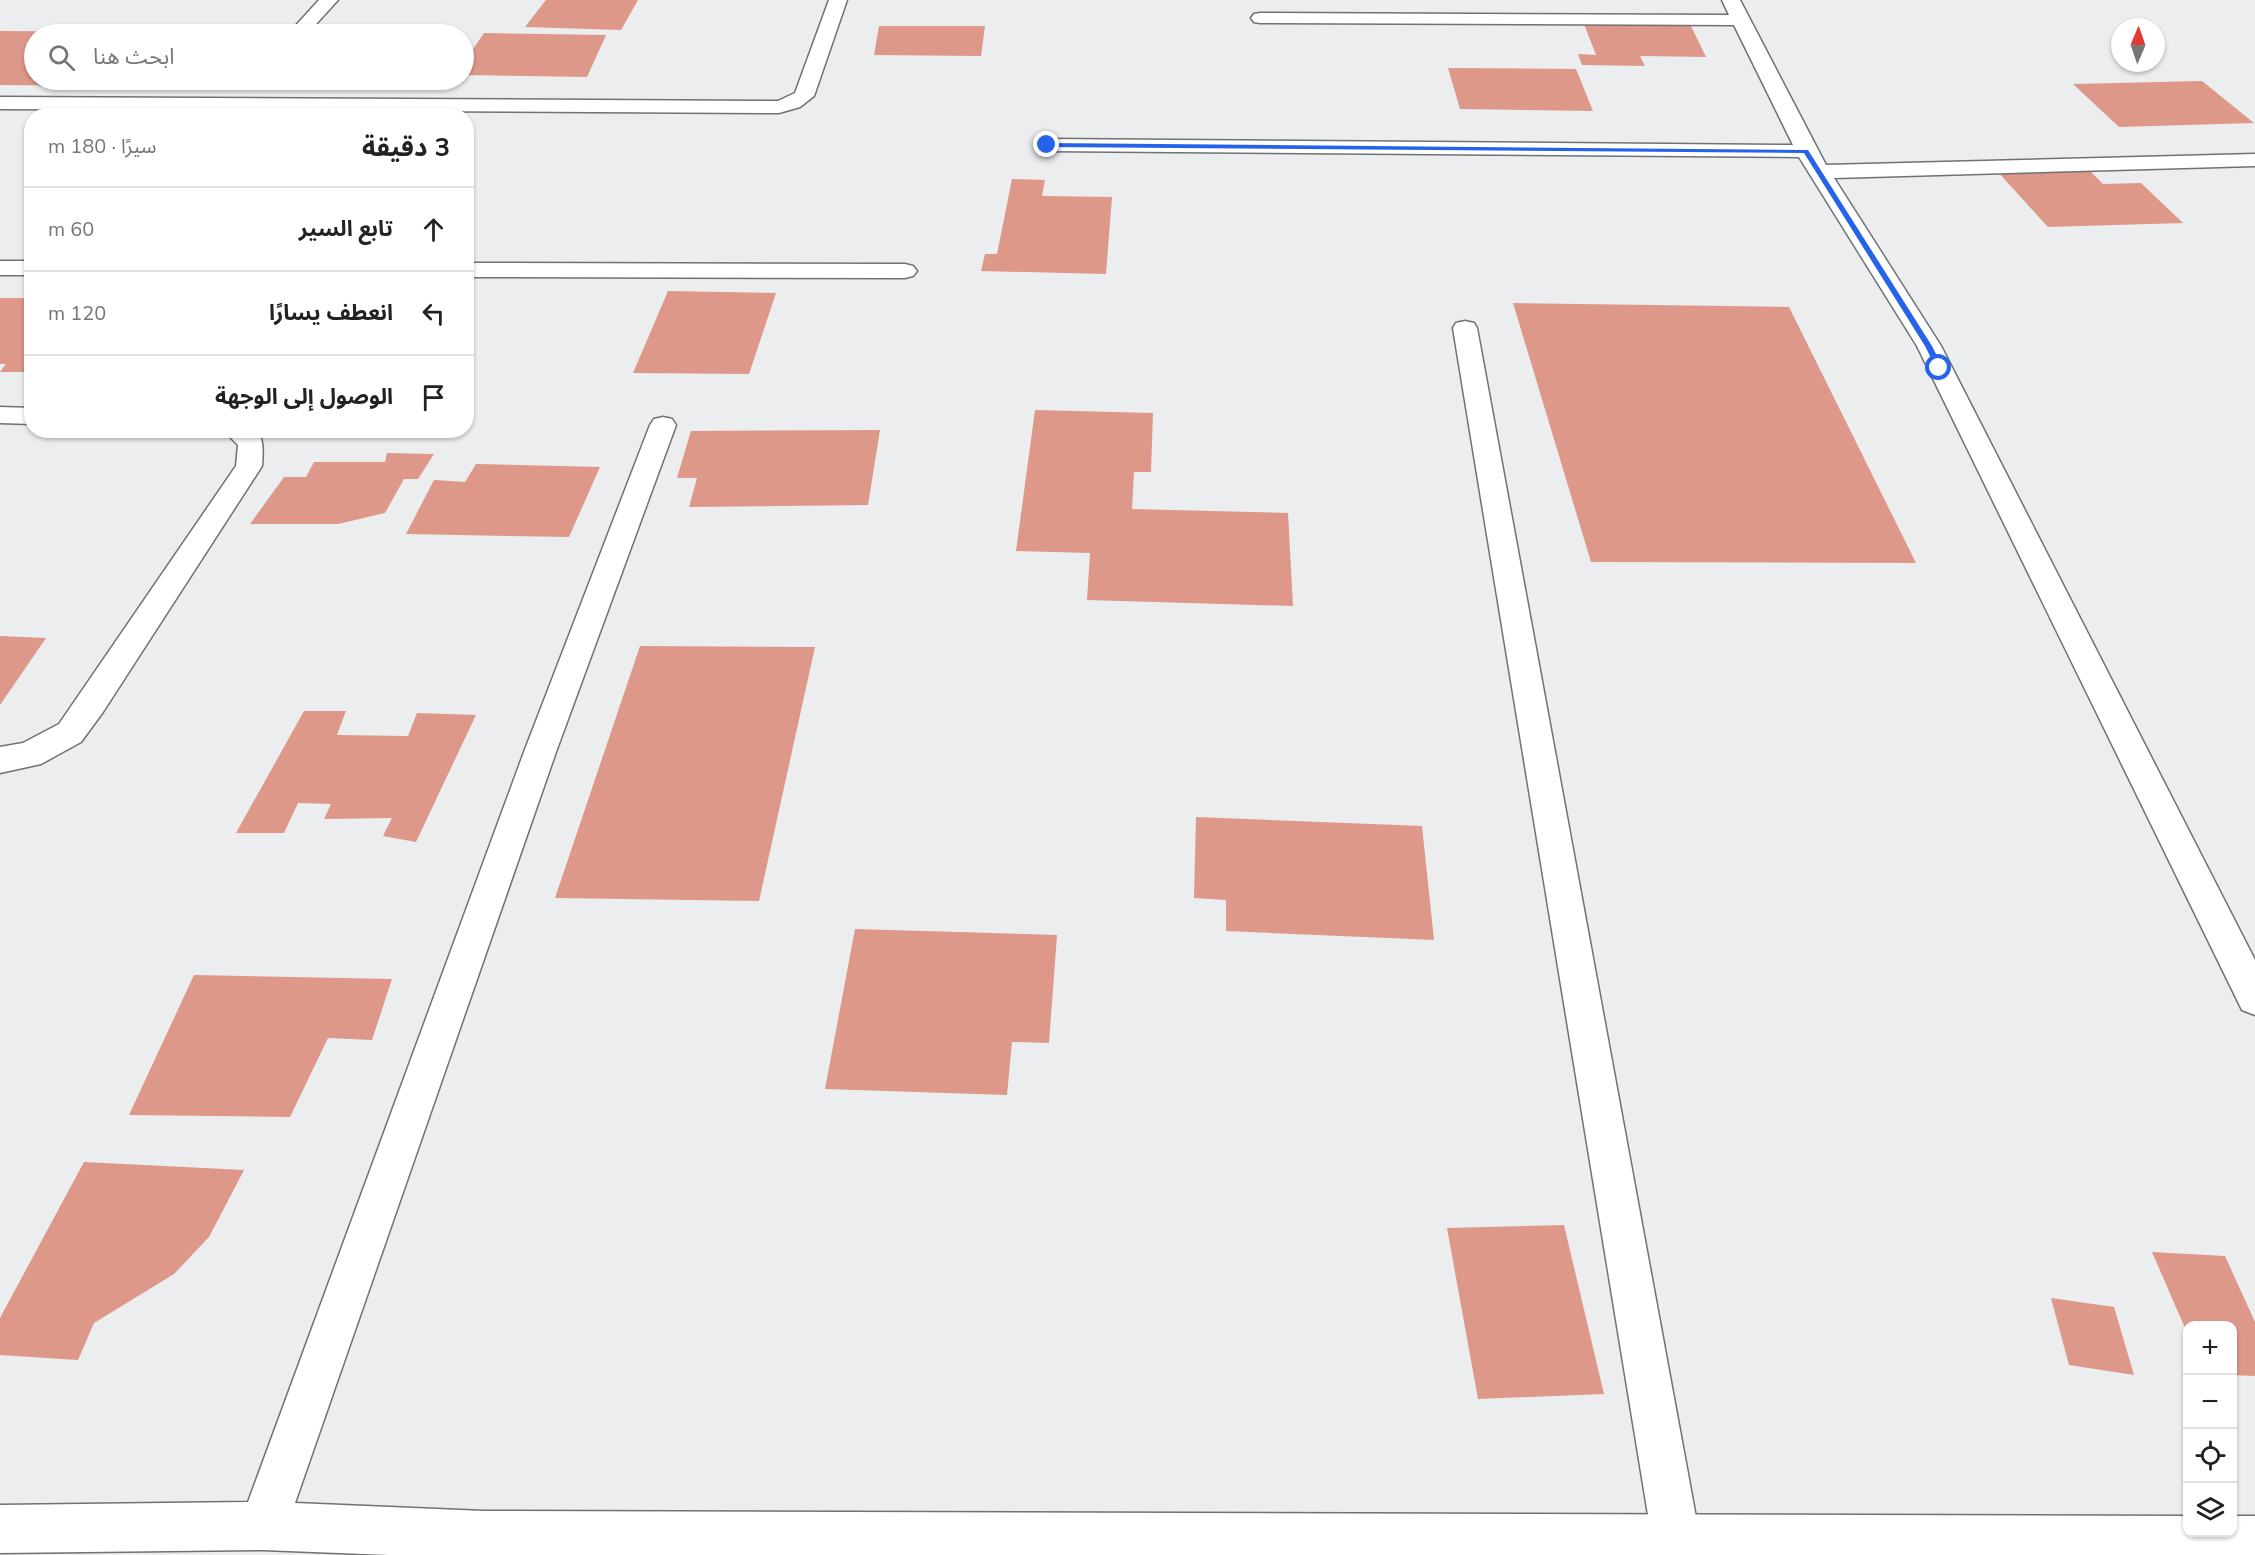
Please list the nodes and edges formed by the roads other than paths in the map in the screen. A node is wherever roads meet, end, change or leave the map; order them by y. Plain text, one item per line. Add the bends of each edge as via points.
1 (329, 0) edge
2 (838, 0) edge
3 (1736, 10) edge
4 (1260, 18) dead end
5 (306, 24) edge
6 (244, 90) edge
7 (0, 103) edge
8 (140, 108) edge
9 (227, 108) edge
10 (474, 109) edge
11 (1047, 145) dead end
12 (2255, 160) edge
13 (1812, 161) junction
14 (0, 268) edge
15 (24, 268) edge
16 (474, 270) edge
17 (905, 271) dead end
18 (1465, 328) dead end
19 (0, 415) edge
20 (24, 416) edge
21 (663, 425) dead end
22 (245, 438) edge
23 (0, 760) edge
24 (2255, 998) edge
25 (263, 1526) junction
26 (0, 1529) edge
27 (1676, 1539) junction
28 (2255, 1540) edge
29 (482, 1545) edge
30 (1212, 1546) edge

1 - 5 street
2 - 10 street via 804,96 793,103 779,107
3 - 4 street
3 - 13 street
6 - 9 street
7 - 8 street
11 - 13 street
12 - 13 street
13 - 24 street via 1929,346
14 - 15 street
16 - 17 street
18 - 27 street
19 - 20 street
21 - 25 street via 540,752
22 - 23 street via 250,442 249,466 70,733 29,755
25 - 26 street
25 - 29 street
27 - 28 street
27 - 30 street
29 - 30 street

